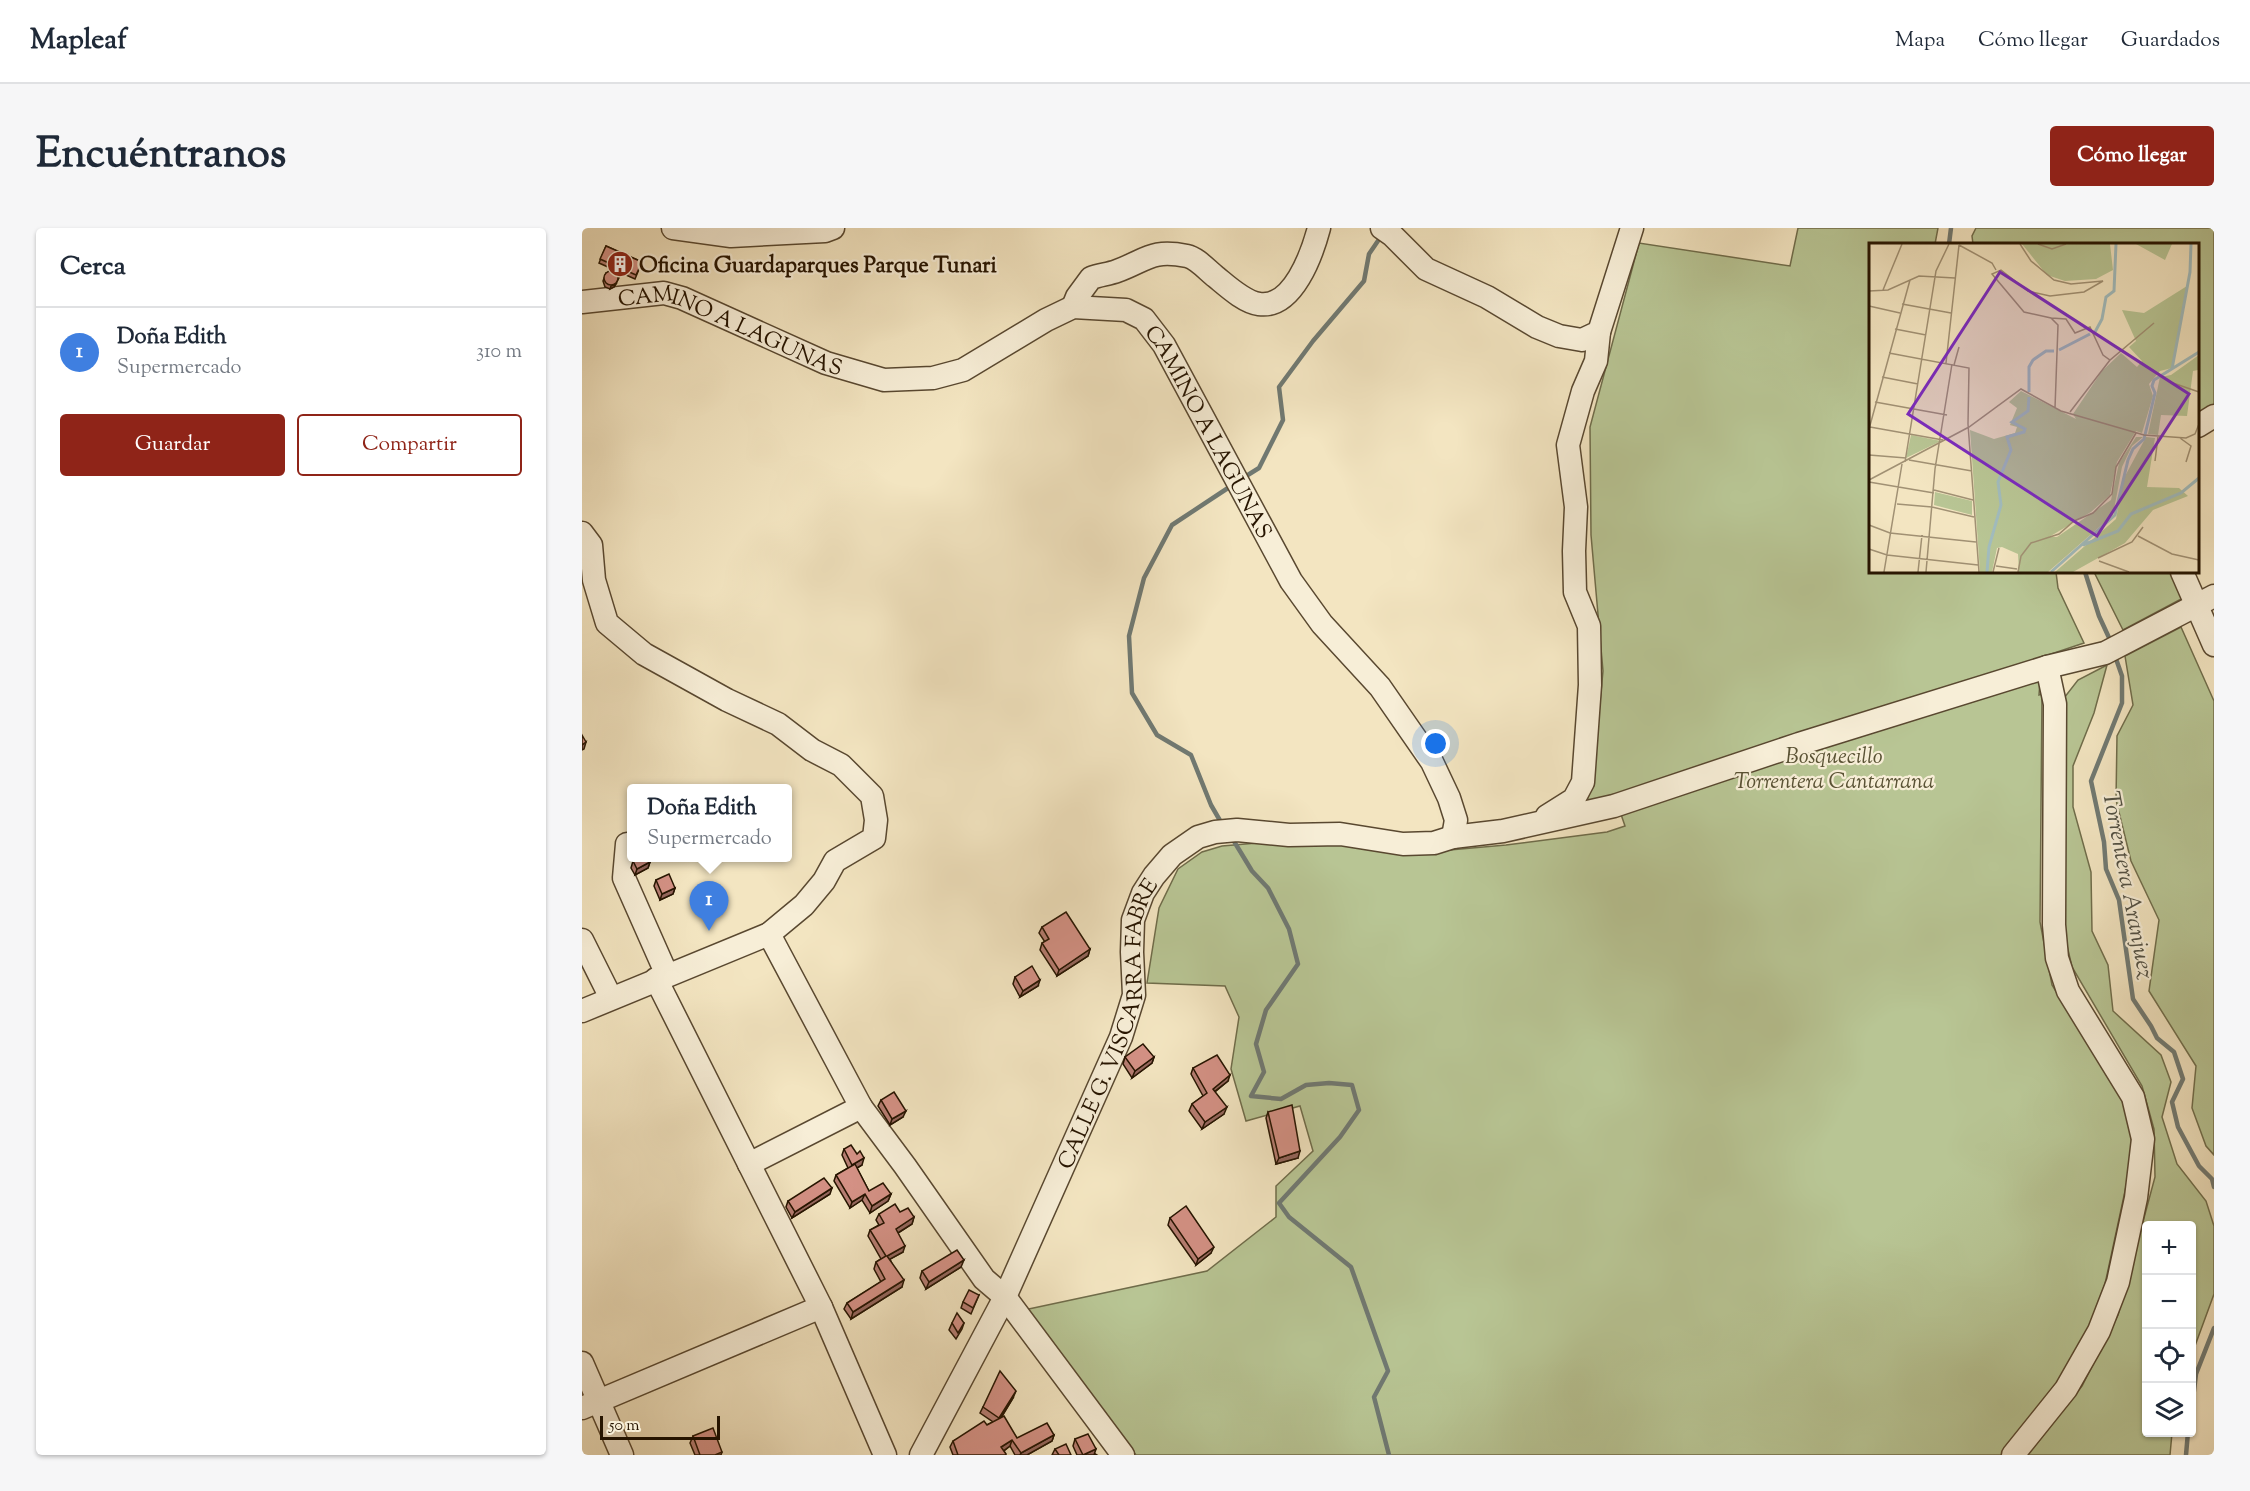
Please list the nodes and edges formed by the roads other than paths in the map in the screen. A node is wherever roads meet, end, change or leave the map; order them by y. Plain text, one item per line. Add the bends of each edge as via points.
1 (673, 228) edge
2 (834, 228) edge
3 (1319, 228) edge
4 (1382, 228) edge
5 (1632, 228) edge
6 (582, 302) edge
7 (1073, 307) junction
8 (1599, 333) junction
9 (2214, 416) edge
10 (2199, 425) edge
11 (582, 533) edge
12 (2183, 573) edge
13 (2205, 601) edge
14 (2214, 645) edge
15 (2047, 666) junction
16 (1503, 831) junction
17 (1453, 837) junction
18 (627, 844) dead end
19 (769, 934) junction
20 (582, 940) edge
21 (662, 977) junction
22 (611, 998) junction
23 (582, 1011) edge
24 (861, 1107) junction
25 (749, 1164) junction
26 (1005, 1297) junction
27 (821, 1307) junction
28 (582, 1363) edge
29 (591, 1405) edge
30 (622, 1455) edge
31 (885, 1455) edge
32 (921, 1455) edge
33 (1123, 1455) edge
34 (2013, 1455) edge

1 - 2 street via 731,236
3 - 7 street via 1299,280 1276,302 1258,304 1191,257 1166,253 1144,257 1117,271 1091,278
4 - 8 street via 1425,269 1487,297 1537,327 1582,340
5 - 8 street
6 - 7 street, CAMINO A LAGUNAS via 664,293 826,363 884,380 933,378 963,370
7 - 17 street, CAMINO A LAGUNAS via 1126,310 1144,319 1164,345 1291,581 1322,624 1380,687 1432,762 1456,820
8 - 16 street via 1596,361 1568,445 1576,507 1575,592 1589,626 1590,685 1583,782 1574,799 1549,815
9 - 10 street
11 - 19 street via 591,545 594,580 607,623 644,654 778,723 812,750 841,765 872,796 874,837 836,861 804,904
12 - 13 street
13 - 14 street
13 - 15 street via 2113,650
15 - 16 street via 1614,806
15 - 34 street via 2055,704 2057,958 2068,991 2133,1097 2143,1139 2136,1198 2118,1282 2099,1331 2066,1389
16 - 17 street, CALLE G. VISCARRA FABRE
17 - 26 street, CALLE G. VISCARRA FABRE via 1434,843 1403,844 1340,834 1238,830 1198,837 1172,855 1143,893 1133,920 1134,995 1121,1037
18 - 21 street via 624,878
19 - 21 street
19 - 24 street
20 - 22 street
21 - 22 street
21 - 25 street
22 - 23 street
24 - 25 street
24 - 26 street via 984,1279
25 - 27 street
26 - 32 street, CALLE G. VISCARRA FABRE
26 - 33 street
27 - 29 street
27 - 31 street
28 - 29 street
29 - 30 street

